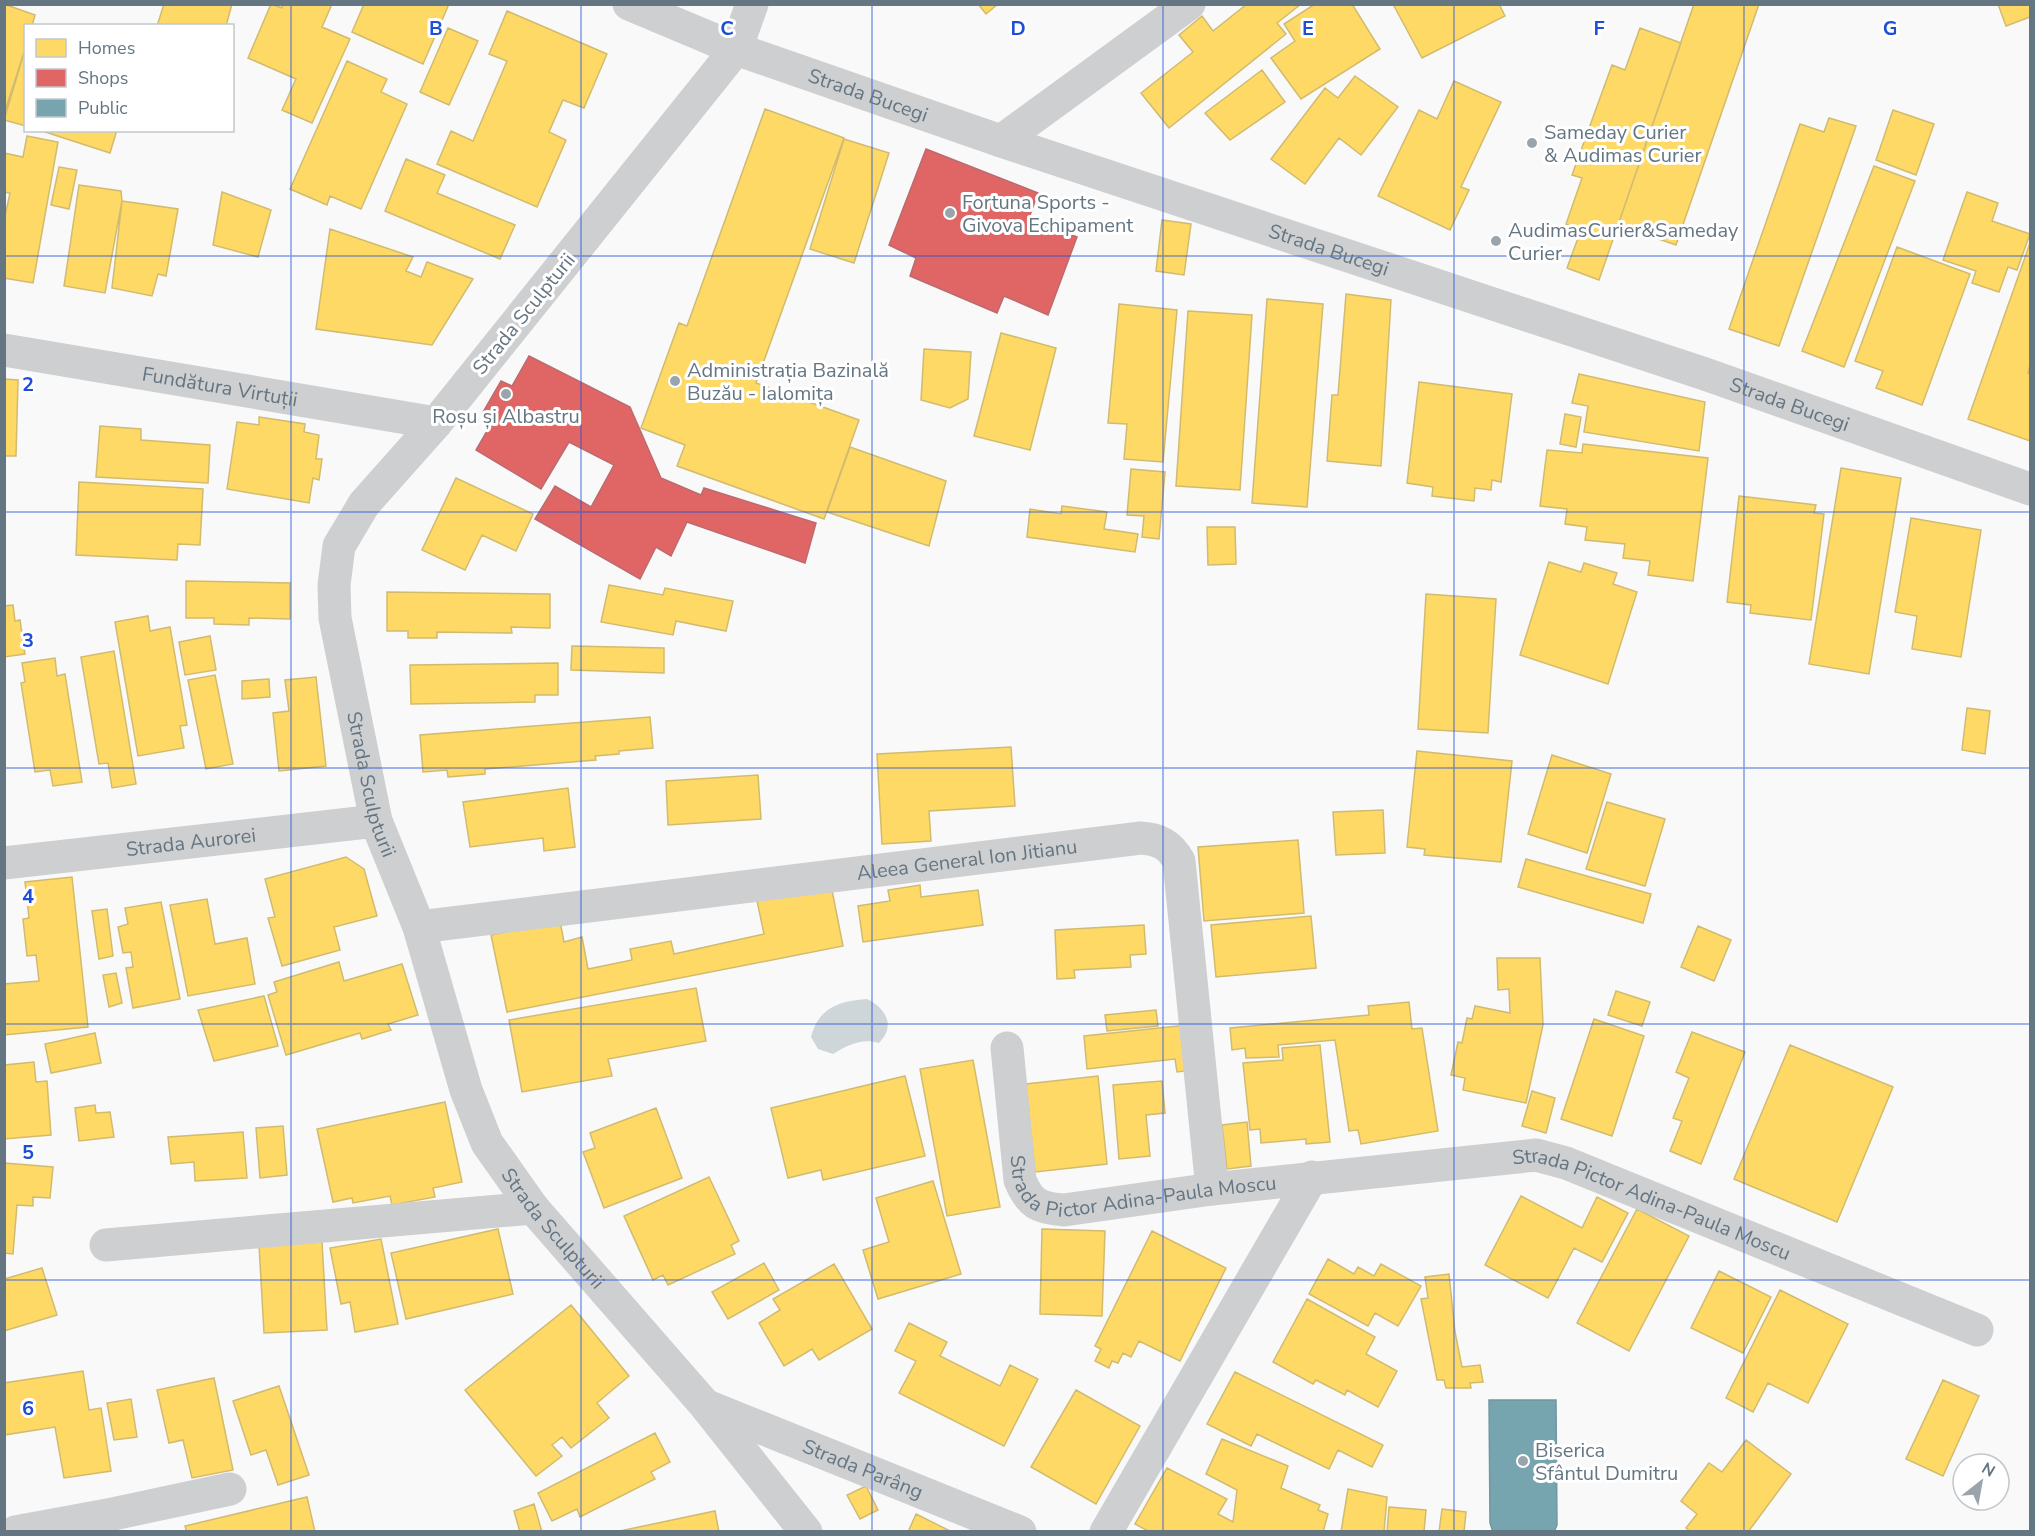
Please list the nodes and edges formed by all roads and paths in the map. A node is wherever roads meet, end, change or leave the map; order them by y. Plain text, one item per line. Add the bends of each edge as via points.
1 (629, 4) edge
2 (752, 4) edge
3 (1189, 4) edge
4 (736, 48) junction
5 (1001, 141) junction
6 (4, 350) edge
7 (436, 423) junction
8 (2031, 489) edge
9 (376, 821) junction
10 (4, 863) edge
11 (419, 927) junction
12 (1007, 1048) dead end
13 (1312, 1178) junction
14 (1212, 1189) junction
15 (533, 1208) junction
16 (106, 1245) dead end
17 (1977, 1330) dead end
18 (705, 1405) junction
19 (230, 1489) dead end
20 (15, 1532) edge
21 (806, 1532) edge
22 (1020, 1532) edge
23 (1106, 1532) edge

1 - 4 street, Strada Bucegi
2 - 4 street, Strada Sculpturii
3 - 5 street
4 - 5 street, Strada Bucegi
4 - 7 street, Strada Sculpturii
5 - 8 street, Strada Bucegi via 1705,374
6 - 7 street, Fundătura Virtuții
7 - 9 street, Strada Sculpturii via 364,504 339,546 334,585 336,618
9 - 10 street, Strada Aurorei
9 - 11 street, Strada Sculpturii
11 - 14 street, Aleea General Ion Jitianu via 1152,838 1172,848 1179,861
11 - 15 street, Strada Sculpturii via 466,1090 487,1143
12 - 14 street, Strada Pictor Adina-Paula Moscu via 1020,1180 1027,1197 1036,1204 1064,1210
13 - 14 street, Strada Pictor Adina-Paula Moscu
13 - 17 street, Strada Pictor Adina-Paula Moscu via 1536,1155 1549,1157
13 - 23 street, Strada Pictor Adina-Paula Moscu
15 - 16 street
15 - 18 street, Strada Sculpturii
18 - 21 street, Strada Sculpturii
18 - 22 street, Strada Parâng
19 - 20 street

